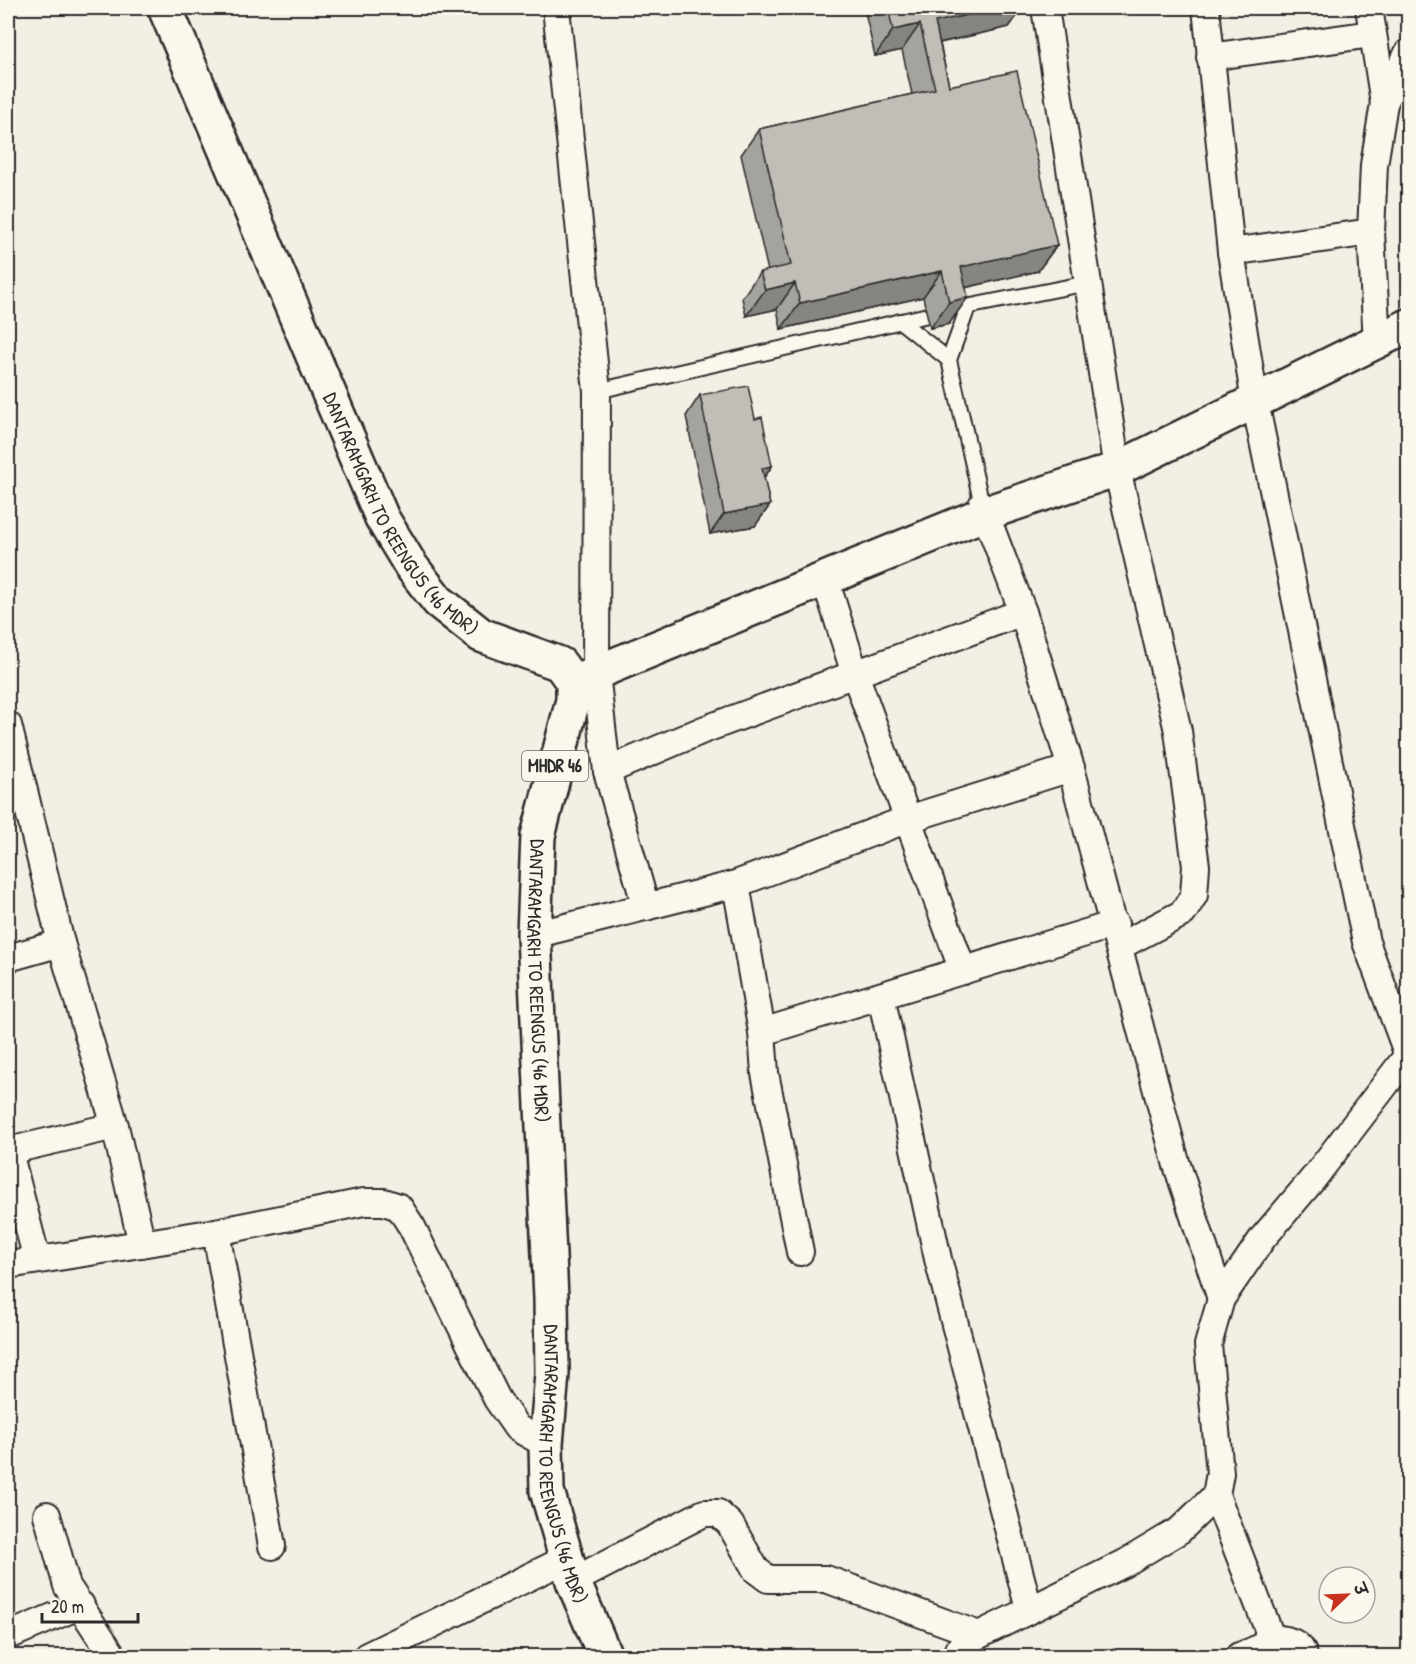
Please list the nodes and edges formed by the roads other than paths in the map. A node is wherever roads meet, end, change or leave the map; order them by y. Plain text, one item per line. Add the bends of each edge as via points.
1 (165, 8) edge
2 (556, 8) edge
3 (1045, 8) edge
4 (1206, 8) edge
5 (1369, 8) edge
6 (1372, 34) junction
7 (1408, 53) edge
8 (1210, 57) junction
9 (1384, 103) junction
10 (1371, 232) junction
11 (1231, 252) junction
12 (1088, 283) junction
13 (968, 307) junction
14 (947, 311) edge
15 (928, 315) dead end
16 (900, 321) junction
17 (1408, 326) edge
18 (1377, 343) junction
19 (949, 360) junction
20 (597, 391) junction
21 (1255, 402) junction
22 (1117, 469) junction
23 (984, 509) junction
24 (825, 579) junction
25 (1023, 612) junction
26 (855, 674) junction
27 (584, 677) junction
28 (9, 735) edge
29 (1071, 768) junction
30 (607, 771) junction
31 (908, 819) junction
32 (736, 884) junction
33 (646, 908) junction
34 (534, 935) junction
35 (1118, 935) junction
36 (62, 943) junction
37 (8, 957) edge
38 (963, 971) junction
39 (881, 996) junction
40 (762, 1032) junction
41 (1408, 1055) edge
42 (115, 1126) junction
43 (8, 1150) edge
44 (216, 1232) junction
45 (142, 1244) junction
46 (800, 1252) dead end
47 (37, 1260) junction
48 (8, 1265) edge
49 (1221, 1299) junction
50 (546, 1444) junction
51 (1216, 1496) junction
52 (47, 1515) dead end
53 (272, 1546) dead end
54 (569, 1570) junction
55 (81, 1605) junction
56 (1029, 1609) junction
57 (979, 1635) junction
58 (8, 1636) edge
59 (1269, 1637) junction
60 (113, 1656) edge
61 (367, 1656) edge
62 (605, 1656) edge
63 (958, 1656) edge
64 (1239, 1656) edge
65 (1304, 1656) edge

1 - 27 main road, DANTARAMGARH TO REENGUS (46 MDR) via 382,518 411,566 438,601 481,635
2 - 20 street
3 - 12 street
4 - 8 street
5 - 6 street
6 - 8 street
6 - 9 street
7 - 9 street
8 - 11 street
9 - 10 street via 1374,165
10 - 11 street
10 - 18 street
11 - 21 street
12 - 13 lane
12 - 22 street
13 - 14 lane
13 - 19 lane
15 - 16 lane
16 - 19 lane
16 - 20 lane
17 - 18 main road
18 - 21 main road
19 - 23 lane
20 - 27 street
21 - 22 main road
21 - 41 street via 1366,942
22 - 23 main road
22 - 35 street via 1178,731 1196,866 1194,895 1183,913
23 - 24 main road
23 - 25 street
24 - 26 street
24 - 27 main road
25 - 26 street
25 - 29 street
26 - 30 street
26 - 31 street
27 - 30 street
27 - 34 main road, DANTARAMGARH TO REENGUS (46 MDR) / MHDR 46 via 573,700 538,836
28 - 36 street
29 - 31 street
29 - 35 street
30 - 33 street
31 - 32 street
31 - 38 street
32 - 33 street
32 - 40 street
33 - 34 street
34 - 50 main road, DANTARAMGARH TO REENGUS (46 MDR) / MHDR 46 via 552,1299 552,1374
35 - 38 street
35 - 49 street via 1176,1162
36 - 37 street
36 - 42 street
38 - 39 street
39 - 40 street
39 - 56 street via 938,1259
40 - 46 street via 765,1073
41 - 49 street via 1262,1239
42 - 43 street
42 - 45 street
43 - 47 street
44 - 45 street
44 - 50 street via 364,1202 399,1207 497,1399 517,1428
44 - 53 street
45 - 47 street
47 - 48 street
49 - 51 street via 1209,1345 1220,1473
50 - 54 main road, DANTARAMGARH TO REENGUS (46 MDR) / MHDR 46 via 547,1491
51 - 56 street via 1180,1530 1144,1552
51 - 59 street
52 - 55 street via 67,1586
54 - 57 street via 704,1513 718,1513 730,1524 756,1570 768,1579 826,1579
54 - 61 street
54 - 62 main road, DANTARAMGARH TO REENGUS (46 MDR) / MHDR 46
55 - 58 street
55 - 60 street
56 - 57 street
57 - 63 street via 958,1650
59 - 64 street via 1264,1645
59 - 65 street via 1299,1645

